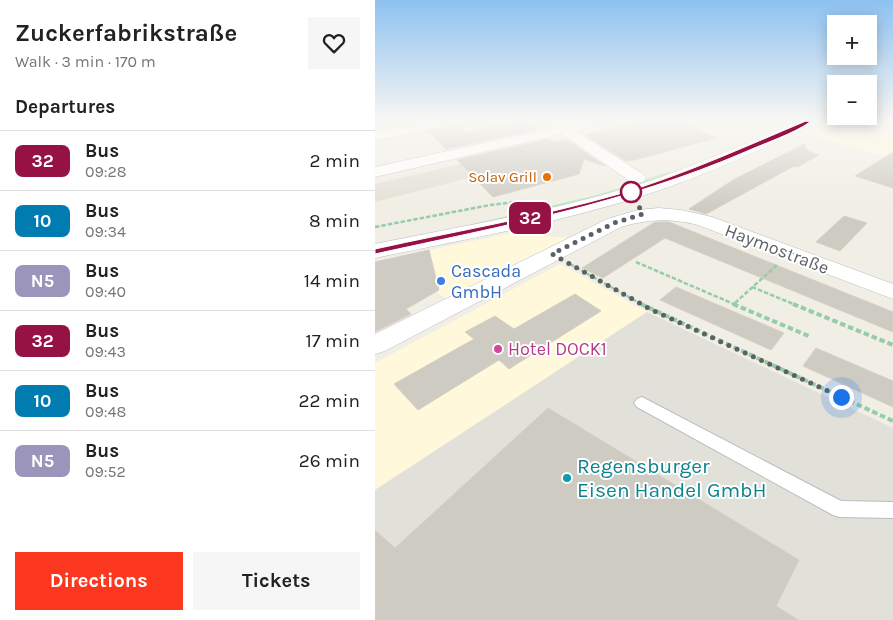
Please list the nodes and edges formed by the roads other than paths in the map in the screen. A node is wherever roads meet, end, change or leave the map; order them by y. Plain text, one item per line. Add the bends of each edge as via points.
1 (459, 151) edge
2 (596, 151) edge
3 (710, 151) edge
4 (741, 151) edge
5 (375, 172) edge
6 (637, 178) junction
7 (375, 236) edge
8 (375, 251) edge
9 (888, 291) edge
10 (375, 345) edge
11 (642, 403) dead end
12 (893, 510) edge

1 - 5 street
2 - 6 street
3 - 6 main road
4 - 8 main road via 697,170 622,195
6 - 7 main road via 547,201
9 - 10 street, Haymostraße via 705,221 683,215 643,214 614,223
11 - 12 lane via 839,510

